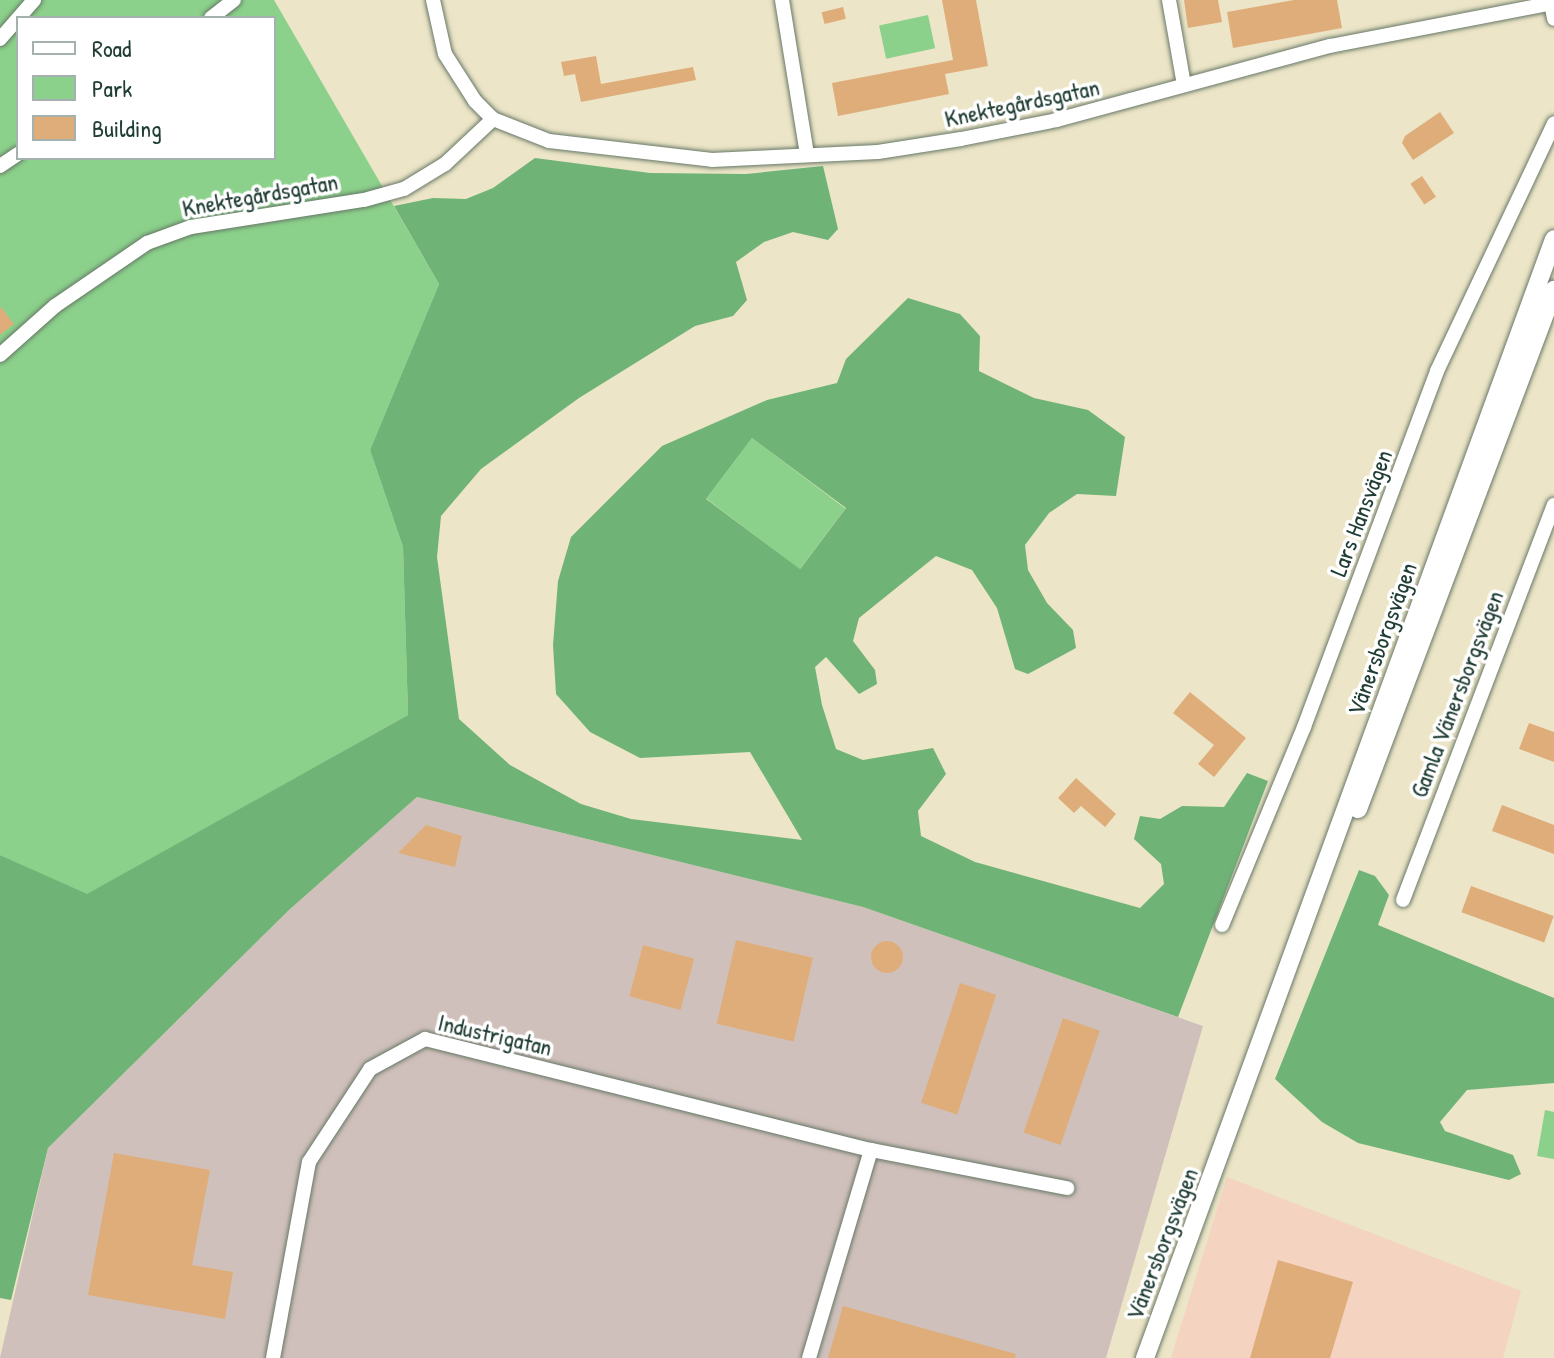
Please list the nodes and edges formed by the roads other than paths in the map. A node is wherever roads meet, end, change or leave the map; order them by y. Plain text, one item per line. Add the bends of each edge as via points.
1 (34, 0) edge
2 (234, 0) edge
3 (433, 0) edge
4 (782, 0) edge
5 (1169, 0) edge
6 (1552, 3) edge
7 (20, 16) edge
8 (214, 16) edge
9 (1554, 19) edge
10 (16, 21) edge
11 (0, 39) edge
12 (1184, 85) junction
13 (493, 119) junction
14 (1554, 123) edge
15 (807, 155) junction
16 (1554, 239) edge
17 (1554, 290) edge
18 (0, 355) edge
19 (1554, 505) edge
20 (1403, 900) dead end
21 (1222, 925) dead end
22 (1257, 1057) junction
23 (871, 1150) junction
24 (1067, 1188) dead end
25 (273, 1358) edge
26 (809, 1358) edge
27 (1145, 1358) edge

1 - 7 street
2 - 8 street
3 - 13 street, Knektegårdsgatan via 445,54
4 - 15 street
5 - 12 street
6 - 9 street
6 - 12 street, Knektegårdsgatan via 1330,46
10 - 11 street
12 - 15 street, Knektegårdsgatan via 1057,120 961,139
13 - 15 street, Knektegårdsgatan via 549,141 609,150 712,160
13 - 18 street, Knektegårdsgatan via 445,164 404,189 191,227 154,239 55,306
14 - 21 street, Lars Hansvägen via 1437,371 1304,727
16 - 22 main road, Vänersborgsvägen
17 - 22 main road, Vänersborgsvägen via 1397,714
19 - 20 street, Gamla Vänersborgsvägen
22 - 27 main road, Vänersborgsvägen
23 - 24 street, Industrigatan
23 - 25 street, Industrigatan via 425,1039 370,1069 309,1162
23 - 26 street

